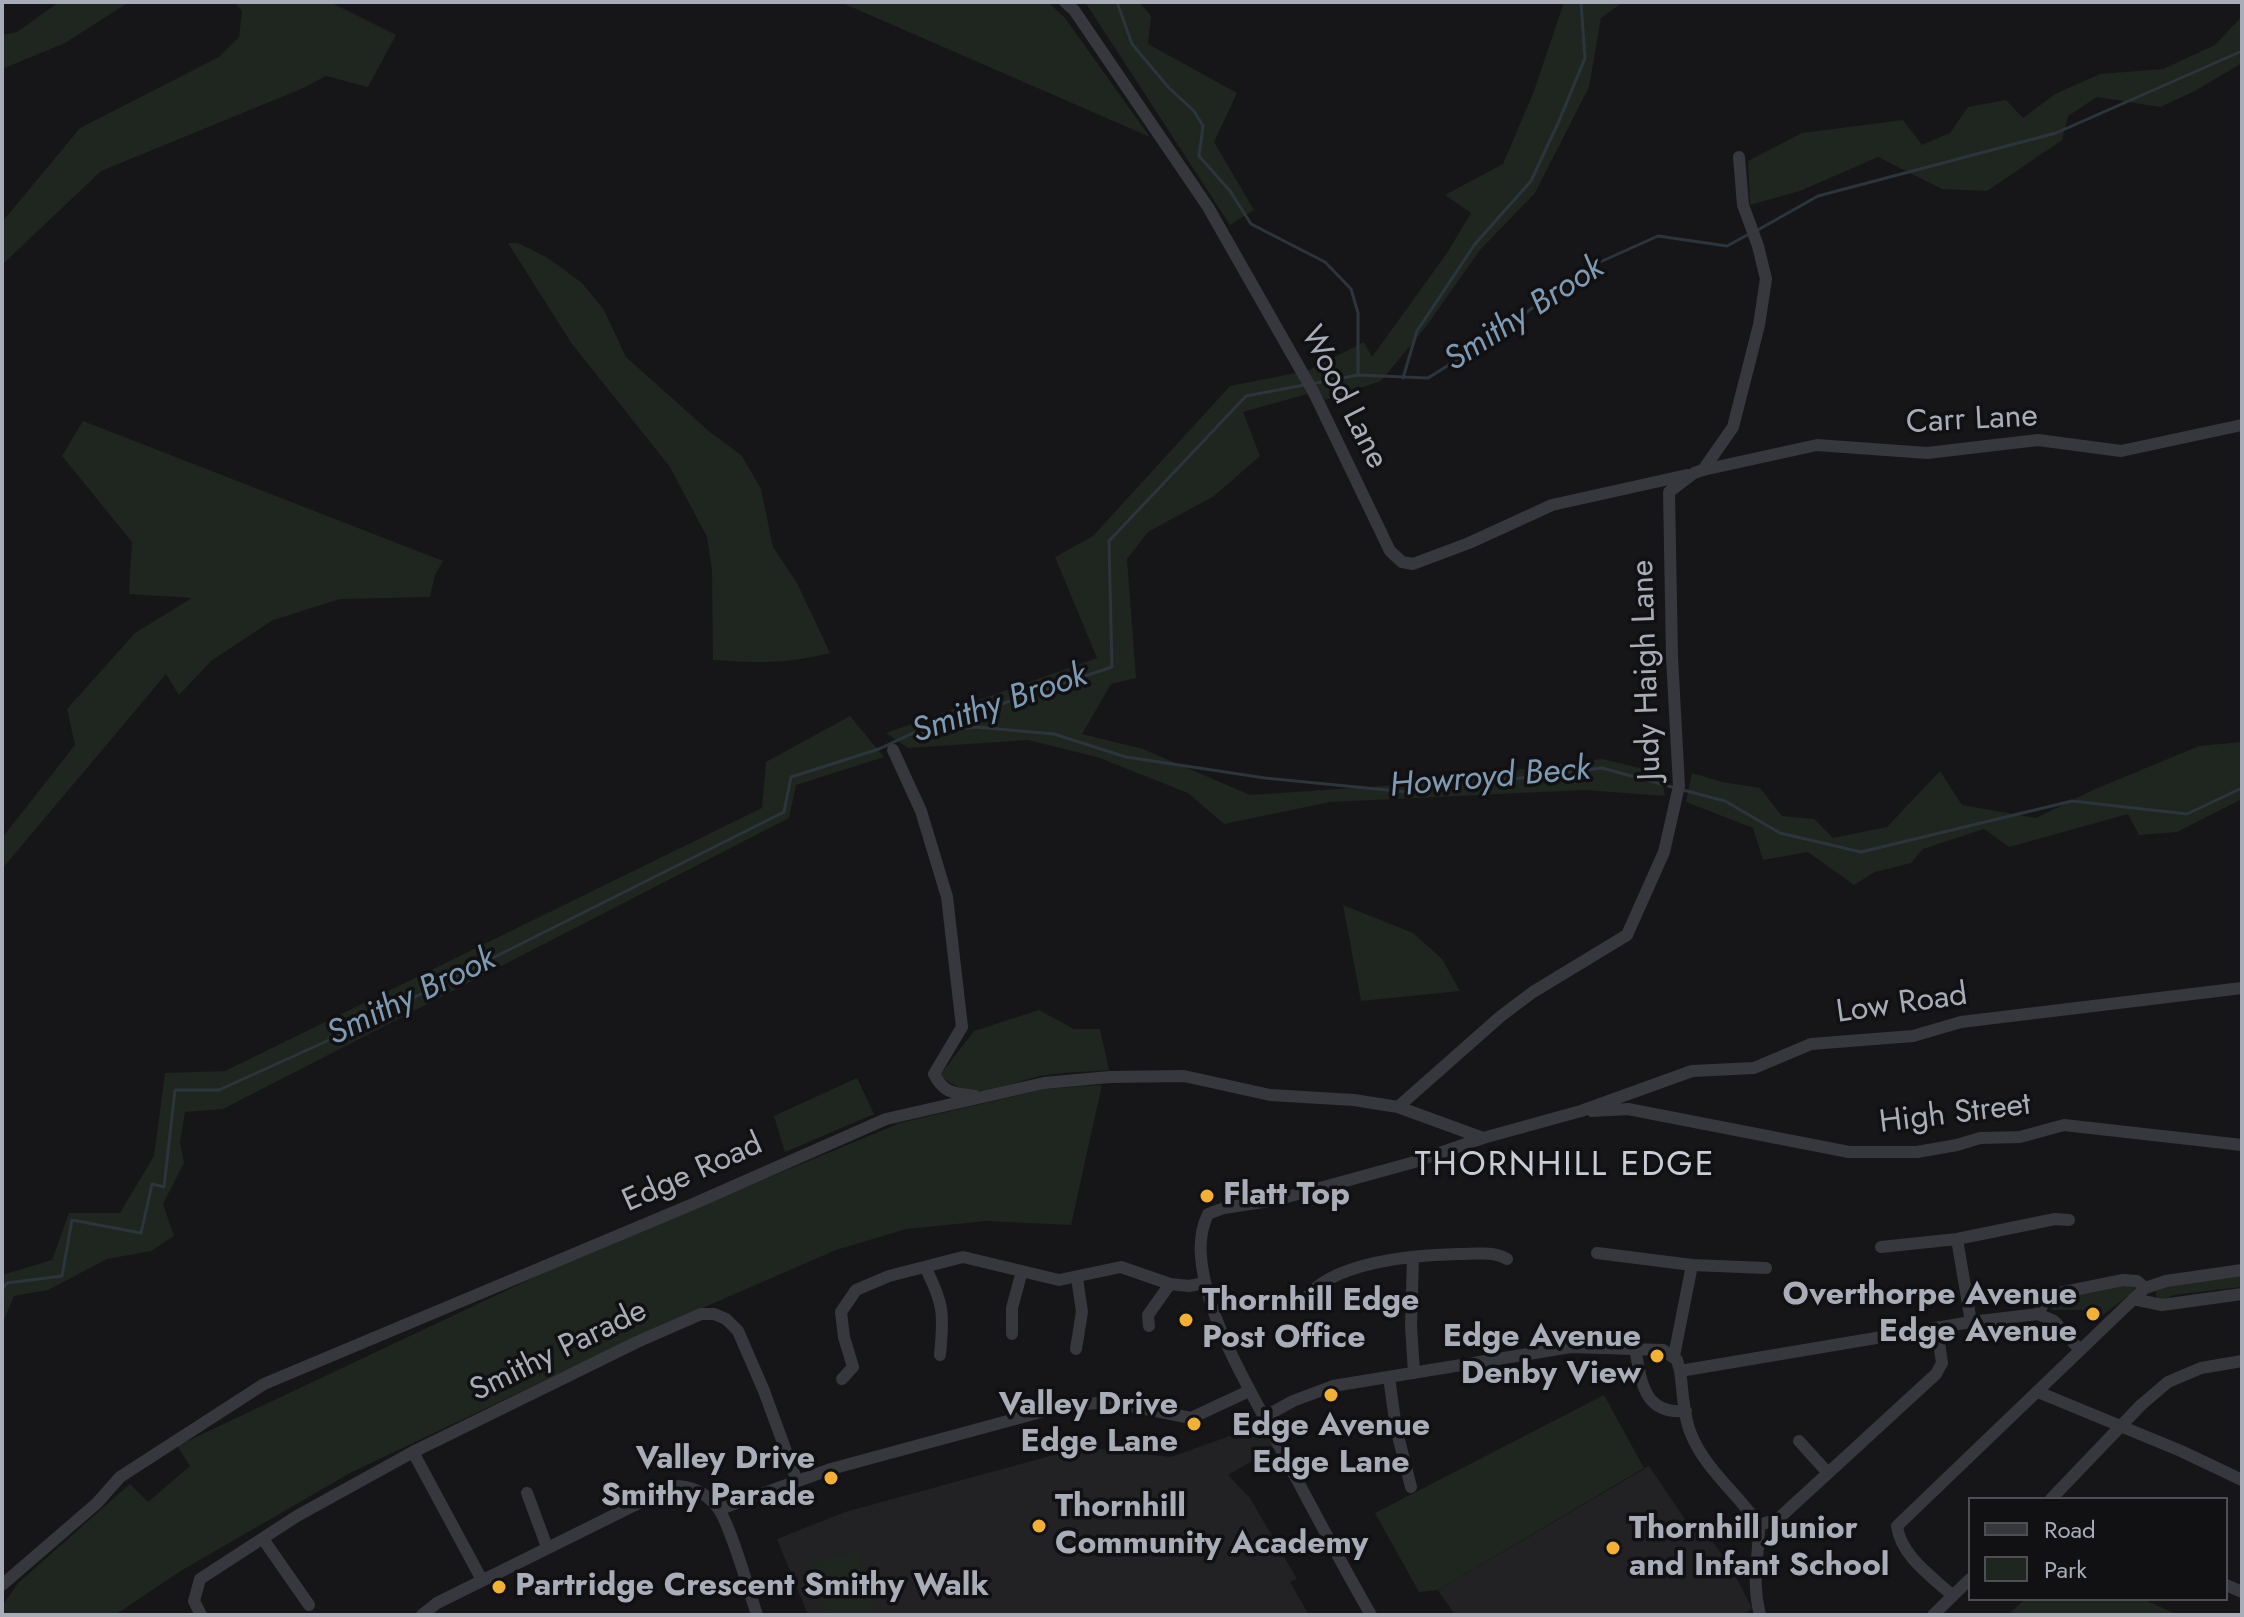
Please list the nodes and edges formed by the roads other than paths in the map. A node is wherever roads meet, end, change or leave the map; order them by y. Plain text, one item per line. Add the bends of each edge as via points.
1 (1065, 2) edge
2 (1739, 157) dead end
3 (2242, 425) edge
4 (1698, 472) junction
5 (1666, 486) junction
6 (893, 750) dead end
7 (2242, 988) edge
8 (982, 1097) junction
9 (1398, 1107) junction
10 (1581, 1111) junction
11 (1483, 1138) junction
12 (2242, 1145) edge
13 (2069, 1220) dead end
14 (1957, 1239) junction
15 (1881, 1247) dead end
16 (1597, 1253) dead end
17 (1413, 1257) junction
18 (1507, 1259) dead end
19 (1692, 1265) junction
20 (925, 1267) junction
21 (1766, 1268) dead end
22 (2242, 1270) edge
23 (1022, 1271) junction
24 (1077, 1278) junction
25 (1205, 1283) junction
26 (1170, 1284) junction
27 (2145, 1288) junction
28 (2242, 1294) edge
29 (2133, 1299) junction
30 (1304, 1301) dead end
31 (2038, 1314) junction
32 (1971, 1322) junction
33 (1149, 1326) dead end
34 (1937, 1328) junction
35 (1012, 1334) dead end
36 (1635, 1347) junction
37 (1076, 1349) dead end
38 (2080, 1350) junction
39 (940, 1355) dead end
40 (1674, 1356) junction
41 (2242, 1361) edge
42 (853, 1367) junction
43 (867, 1370) dead end
44 (1680, 1371) junction
45 (1414, 1373) junction
46 (1389, 1377) junction
47 (842, 1379) dead end
48 (1249, 1391) junction
49 (2038, 1392) junction
50 (1686, 1411) junction
51 (1264, 1417) junction
52 (2121, 1426) junction
53 (1799, 1441) dead end
54 (413, 1452) junction
55 (1828, 1473) junction
56 (2242, 1480) edge
57 (797, 1481) junction
58 (1411, 1487) dead end
59 (527, 1493) dead end
60 (2053, 1497) edge
61 (720, 1509) junction
62 (1759, 1525) junction
63 (263, 1539) junction
64 (547, 1547) junction
65 (482, 1580) junction
66 (1968, 1581) edge
67 (2, 1585) edge
68 (1953, 1596) junction
69 (309, 1605) dead end
70 (201, 1615) edge
71 (422, 1615) edge
72 (757, 1615) edge
73 (1371, 1615) edge
74 (1760, 1615) edge
75 (1933, 1615) edge

1 - 5 street, Wood Lane via 1208,207 1315,395 1390,551 1402,562 1413,564 1469,543 1552,505
2 - 4 street via 1743,205 1766,279 1733,427
3 - 4 street, Carr Lane via 2121,451 2038,440 1927,453 1817,445
4 - 5 street
5 - 9 street, Judy Haigh Lane via 1679,786 1664,852 1627,935 1501,1016
6 - 8 street via 921,811 947,897 962,1027 934,1074 940,1086 952,1092
7 - 10 street, Low Road via 1961,1022 1913,1036 1811,1044 1754,1068 1692,1071
8 - 9 street, Edge Road via 1044,1083 1184,1076 1270,1095
8 - 67 street, Edge Road via 886,1119 264,1384 120,1477
9 - 11 street, Edge Road
10 - 11 street
10 - 12 street, High Street via 1628,1109 1849,1152 1917,1152 2064,1125
11 - 25 street via 1411,1163 1208,1214 1200,1241
13 - 14 street
14 - 15 street
14 - 32 street
16 - 19 street
17 - 18 street via 1498,1254
17 - 30 street via 1358,1266 1319,1285
17 - 45 street
19 - 21 street
19 - 40 street
20 - 23 street via 963,1257
20 - 39 street via 944,1316
20 - 42 street via 856,1290 841,1312
22 - 27 street
23 - 24 street via 1059,1280
23 - 35 street via 1012,1308
24 - 26 street via 1121,1267
24 - 37 street via 1082,1312
25 - 26 street
25 - 48 street
26 - 33 street via 1148,1315
27 - 29 street
27 - 31 street via 2123,1280 2054,1294
28 - 29 street via 2162,1305
29 - 38 street
31 - 32 street
31 - 38 street via 2054,1321
32 - 34 street
34 - 44 street
34 - 55 street via 1942,1363 1936,1374
36 - 40 street
36 - 45 street via 1571,1347
36 - 50 street via 1641,1383 1653,1403 1668,1413
38 - 49 street
40 - 44 street
41 - 52 street via 2201,1368 2168,1382
42 - 43 street
42 - 47 street
44 - 50 street
45 - 46 street
46 - 51 street via 1333,1386
46 - 58 street
48 - 51 street
48 - 57 street via 1191,1418 1126,1405 1063,1406
49 - 52 street
49 - 68 street via 1897,1526 1899,1541
50 - 62 street via 1690,1432 1707,1463
51 - 73 street
52 - 56 street
52 - 60 street
53 - 55 street
54 - 57 street, Smithy Parade via 637,1342 701,1314 714,1314 738,1331
54 - 63 street, Smithy Parade
54 - 65 street
55 - 62 street via 1778,1519
57 - 61 street
59 - 64 street
61 - 64 street via 701,1492 673,1486
61 - 72 street
62 - 74 street via 1754,1571
63 - 69 street
63 - 70 street, Smithy Parade via 200,1579 194,1601
64 - 65 street
65 - 71 street
66 - 68 street
68 - 75 street

